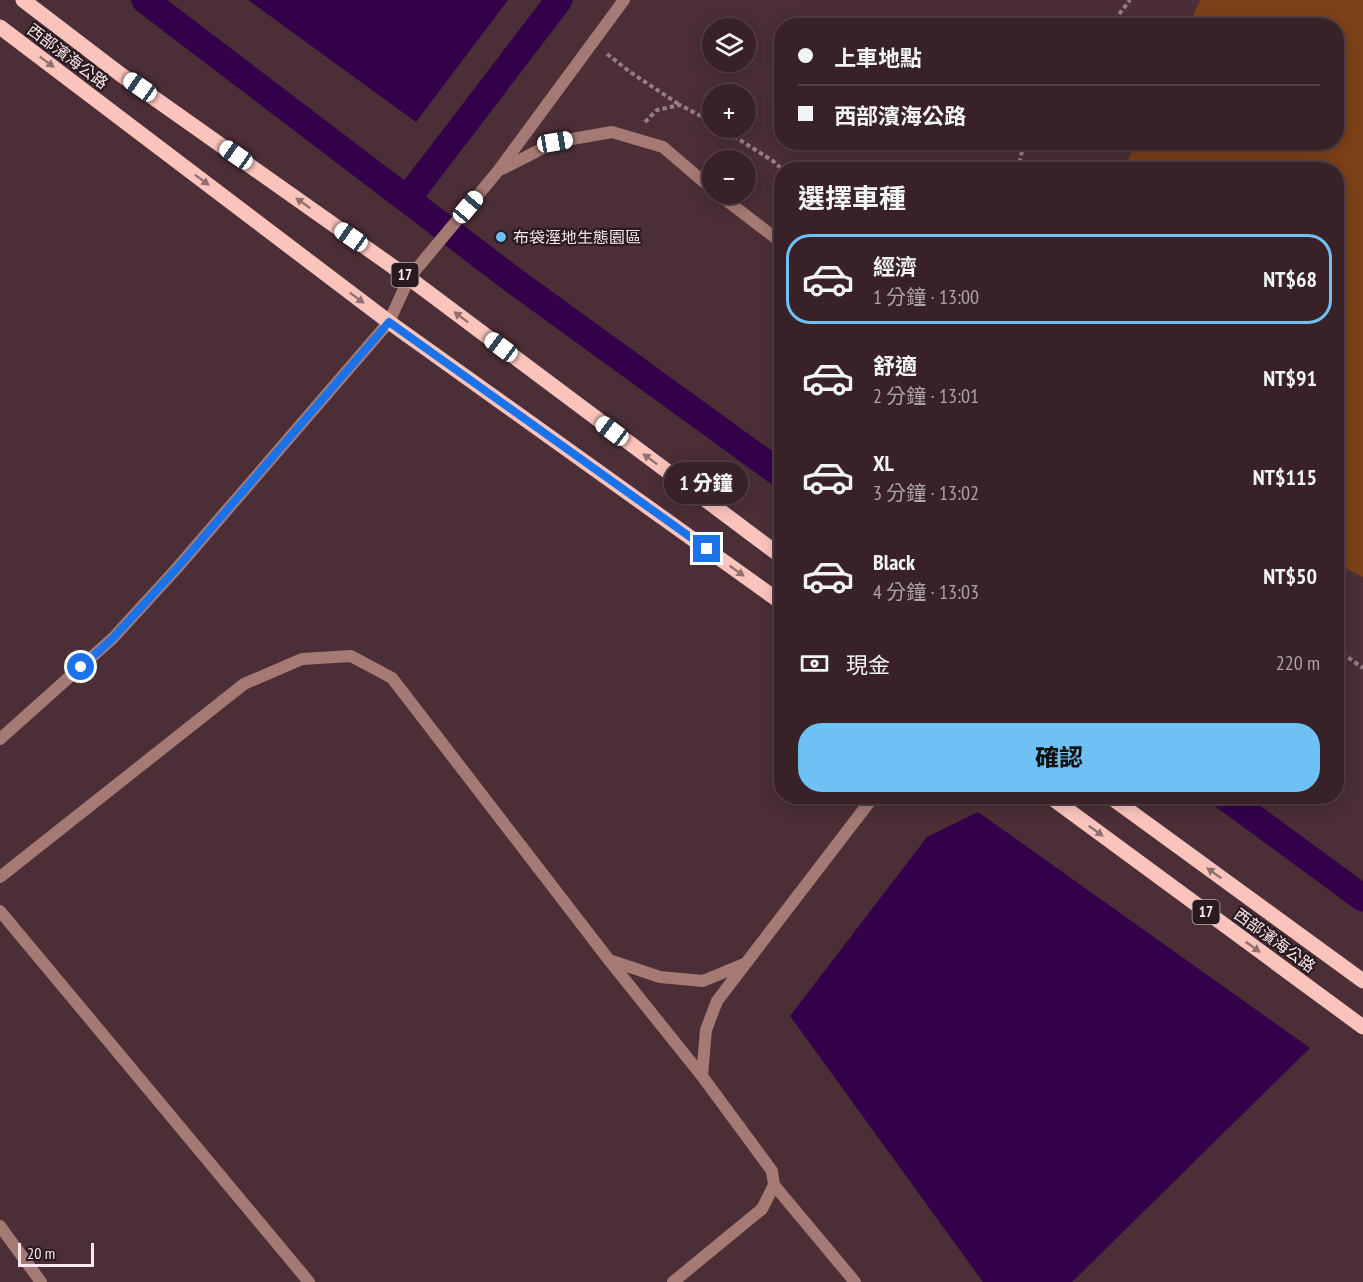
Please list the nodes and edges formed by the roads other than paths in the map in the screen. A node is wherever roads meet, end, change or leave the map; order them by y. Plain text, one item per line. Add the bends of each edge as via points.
1 (23, 0) edge
2 (624, 0) edge
3 (0, 27) edge
4 (498, 171) junction
5 (702, 180) edge
6 (731, 204) edge
7 (774, 237) edge
8 (409, 278) junction
9 (389, 322) junction
10 (774, 551) edge
11 (774, 597) edge
12 (0, 739) edge
13 (868, 804) edge
14 (1060, 804) edge
15 (1120, 804) edge
16 (0, 877) edge
17 (0, 910) edge
18 (609, 960) junction
19 (745, 964) junction
20 (1363, 981) edge
21 (1363, 1027) edge
22 (702, 1076) junction
23 (774, 1185) junction
24 (0, 1226) edge
25 (41, 1282) edge
26 (309, 1282) edge
27 (673, 1282) edge
28 (855, 1282) edge

8 -> 1 main road, 西部濱海公路 / 17 via 120,74
2 - 4 street
3 -> 9 main road, 西部濱海公路
4 - 5 street via 555,142 612,132 663,147
4 - 8 street
6 - 7 street
8 - 9 street
10 -> 8 main road, 西部濱海公路 / 17
9 -> 11 main road, 西部濱海公路
9 - 12 street via 121,629
13 - 19 street
14 -> 21 main road, 西部濱海公路 / 17
20 -> 15 main road, 西部濱海公路 / 17
16 - 18 street via 244,684 302,659 351,656 392,678
17 - 26 street
18 - 19 street via 660,977 703,981
18 - 22 street
19 - 22 street via 717,1001 706,1030
22 - 23 street via 772,1171
23 - 27 street via 762,1209
23 - 28 street
24 - 25 street

